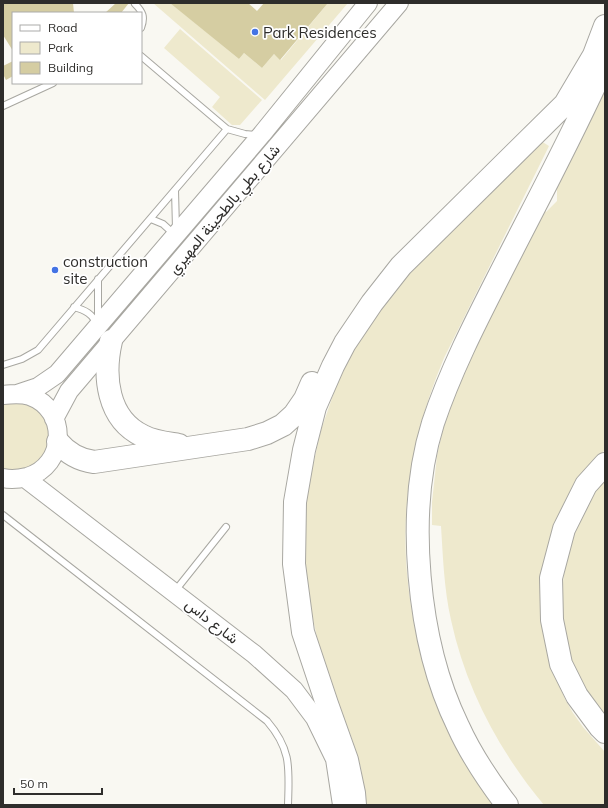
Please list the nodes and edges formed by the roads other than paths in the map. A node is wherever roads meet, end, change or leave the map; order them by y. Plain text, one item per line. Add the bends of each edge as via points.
1 (368, 3) edge
2 (400, 3) edge
3 (135, 4) edge
4 (142, 24) edge
5 (605, 26) edge
6 (142, 57) edge
7 (605, 63) edge
8 (51, 84) edge
9 (3, 106) edge
10 (227, 129) junction
11 (262, 134) junction
12 (175, 190) junction
13 (151, 219) junction
14 (447, 219) junction
15 (176, 236) junction
16 (98, 279) junction
17 (74, 308) junction
18 (105, 334) junction
19 (3, 364) edge
20 (10, 394) edge
21 (54, 419) junction
22 (58, 442) junction
23 (194, 447) junction
24 (605, 464) edge
25 (3, 478) edge
26 (25, 478) junction
27 (3, 515) edge
28 (226, 527) dead end
29 (174, 592) junction
30 (605, 732) edge
31 (288, 805) edge
32 (342, 805) edge
33 (354, 805) edge
34 (506, 805) edge

1 - 11 street, شارع بطي بالطحينة المهيري
2 - 18 street, شارع بطي بالطحينة المهيري
3 - 4 lane via 143,13
5 - 14 highway via 594,54 565,104
6 - 10 lane
7 - 34 highway via 449,380 433,423 421,485 418,514 419,570 432,657 457,725 486,778
8 - 9 lane
10 - 11 lane via 244,134
10 - 12 lane
11 - 15 street, شارع بطي بالطحينة المهيري
12 - 13 lane
12 - 15 lane
13 - 15 lane via 163,224
13 - 16 lane
14 - 23 highway via 408,246 366,294 330,347 305,399 289,420 276,429 258,436
14 - 33 highway via 401,266 345,343 315,407 302,458 295,502 294,564 303,632 347,760
15 - 18 street, شارع بطي بالطحينة المهيري
16 - 17 lane
16 - 18 lane
17 - 18 lane via 90,314
17 - 19 lane via 38,350 22,359
18 - 20 street, شارع بطي بالطحينة المهيري via 51,379 38,387
18 - 21 street, شارع بطي بالطحينة المهيري via 68,391
18 - 23 highway via 108,384 113,404 122,419 135,432 151,440
20 - 21 street via 31,396 43,404
21 - 22 street
22 - 23 highway via 71,455 94,462
22 - 26 street via 54,456 45,467 34,476
24 - 30 highway via 586,485 564,529 551,578 552,620 560,664 577,696
25 - 26 street
26 - 29 street, شارع داس
27 - 31 lane via 267,721 276,732 288,757
28 - 29 lane
29 - 32 street, شارع داس via 254,654 294,690 315,718 335,759

